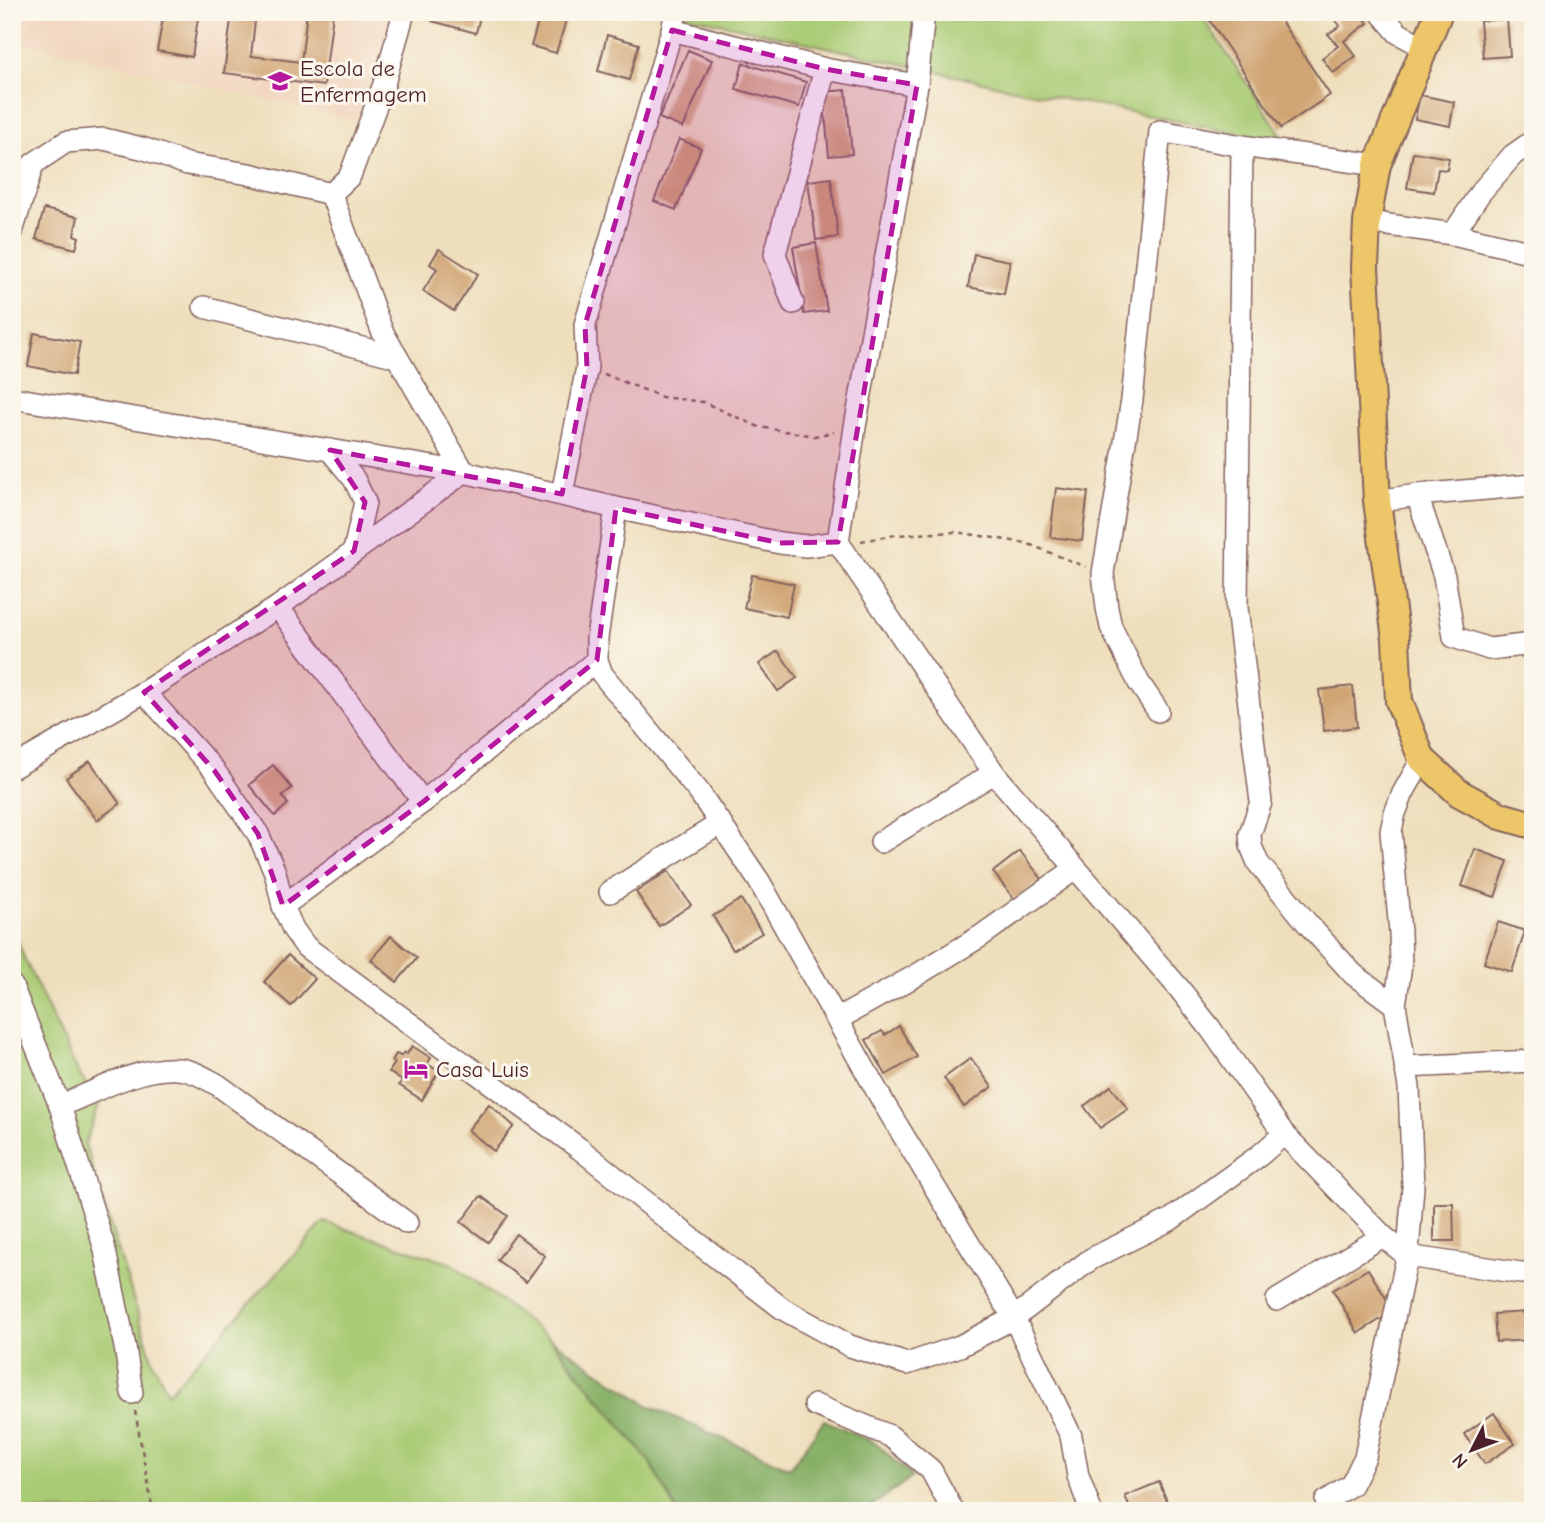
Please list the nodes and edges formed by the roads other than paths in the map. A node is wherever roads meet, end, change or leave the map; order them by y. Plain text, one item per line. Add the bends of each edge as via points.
1 (404, 12) edge
2 (924, 12) edge
3 (1380, 12) edge
4 (1439, 12) edge
5 (674, 21) edge
6 (1424, 47) junction
7 (825, 69) junction
8 (917, 85) junction
9 (1533, 141) edge
10 (1242, 146) junction
11 (1377, 165) junction
12 (331, 194) junction
13 (1367, 222) junction
14 (12, 232) edge
15 (1453, 234) junction
16 (1533, 253) edge
17 (793, 303) dead end
18 (204, 307) dead end
19 (397, 357) junction
20 (12, 398) edge
21 (330, 450) junction
22 (464, 472) junction
23 (1533, 485) edge
24 (562, 494) junction
25 (1417, 495) junction
26 (1377, 501) junction
27 (615, 508) junction
28 (838, 542) junction
29 (354, 551) junction
30 (278, 607) junction
31 (1533, 644) edge
32 (597, 660) junction
33 (144, 692) junction
34 (1158, 711) dead end
35 (1422, 759) junction
36 (12, 768) edge
37 (994, 773) junction
38 (423, 802) junction
39 (721, 822) junction
40 (1533, 825) edge
41 (881, 842) dead end
42 (1075, 869) junction
43 (610, 892) dead end
44 (283, 906) junction
45 (12, 986) edge
46 (1395, 1005) junction
47 (838, 1019) junction
48 (1533, 1061) edge
49 (1405, 1067) junction
50 (60, 1106) junction
51 (1284, 1135) junction
52 (407, 1223) dead end
53 (1383, 1236) junction
54 (1407, 1256) junction
55 (1533, 1273) edge
56 (1278, 1300) dead end
57 (1014, 1318) junction
58 (132, 1393) road end
59 (815, 1405) dead end
60 (1326, 1502) dead end
61 (953, 1511) edge
62 (1091, 1511) edge

1 - 12 street via 384,84 350,176
2 - 8 street
3 - 6 street via 1398,33
4 - 6 main road
5 - 7 street
5 - 24 street via 585,325 587,367
6 - 11 main road
7 - 8 street
7 - 17 street via 775,254
8 - 28 street
9 - 15 street via 1513,155 1480,193
10 - 11 street
10 - 34 street via 1160,131 1132,400 1103,573 1111,627
10 - 46 street via 1237,608 1261,802 1250,834 1251,846 1258,863 1353,974
11 - 13 main road
12 - 14 street via 187,164 104,139 66,142 33,164
12 - 19 street via 382,331
13 - 15 street
13 - 26 main road via 1365,267
15 - 16 street
18 - 19 street
19 - 22 street
20 - 21 street
21 - 22 street
21 - 29 street via 355,479 365,502
22 - 24 street
22 - 29 street
23 - 25 street
24 - 27 street
25 - 26 street
25 - 31 street via 1444,576 1454,637 1489,649
26 - 35 main road via 1396,639 1399,701
27 - 28 street via 780,543
27 - 32 street
28 - 37 street
29 - 30 street
30 - 33 street
30 - 38 street
32 - 38 street
32 - 39 street via 602,674
33 - 36 street
33 - 44 street via 214,770 258,834 275,872
35 - 40 main road via 1459,793 1501,816
35 - 46 street via 1403,793 1391,831 1401,965
37 - 41 street
37 - 42 street
38 - 44 street
39 - 43 street
39 - 47 street
42 - 47 street via 981,936
42 - 51 street via 1210,1028
44 - 57 street via 306,947 580,1149 783,1309 850,1346 907,1364 960,1346
45 - 50 street
46 - 49 street
47 - 57 street
48 - 49 street
49 - 54 street via 1413,1187
50 - 52 street via 156,1069 200,1074
50 - 58 street via 104,1246
51 - 53 street
51 - 57 street via 1170,1220 1091,1259
53 - 54 street
53 - 56 street
54 - 55 street
54 - 60 street via 1365,1457 1351,1485
57 - 62 street via 1071,1436 1078,1476
59 - 61 street via 890,1436 931,1470

